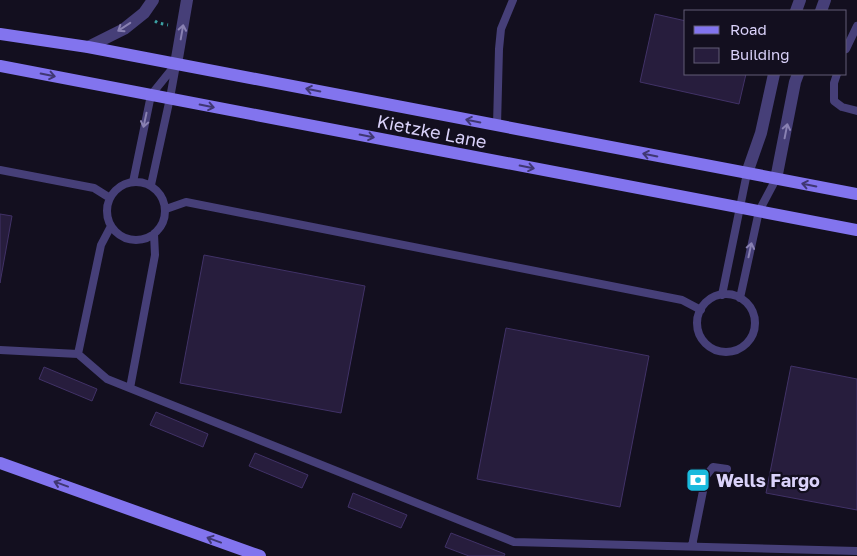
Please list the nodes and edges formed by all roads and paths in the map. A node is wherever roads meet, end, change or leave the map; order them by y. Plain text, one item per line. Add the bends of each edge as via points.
1 (153, 0) edge
2 (187, 0) edge
3 (513, 0) edge
4 (150, 18) dead end
5 (171, 26) dead end
6 (857, 26) edge
7 (0, 34) edge
8 (88, 47) junction
9 (847, 47) edge
10 (176, 64) junction
11 (0, 66) edge
12 (774, 75) edge
13 (798, 75) edge
14 (837, 75) edge
15 (150, 95) junction
16 (170, 98) junction
17 (857, 111) edge
18 (497, 126) junction
19 (0, 170) edge
20 (747, 173) junction
21 (776, 179) junction
22 (133, 182) junction
23 (151, 185) junction
24 (857, 194) edge
25 (110, 198) junction
26 (166, 208) junction
27 (740, 208) junction
28 (759, 211) junction
29 (111, 226) junction
30 (857, 230) edge
31 (154, 234) junction
32 (722, 295) junction
33 (740, 298) junction
34 (701, 310) junction
35 (0, 350) edge
36 (78, 354) junction
37 (130, 388) junction
38 (0, 463) edge
39 (727, 469) dead end
40 (692, 546) junction
41 (857, 551) edge
42 (260, 556) edge

1 -> 8 street via 144,13 124,29
10 -> 2 street
3 - 18 lane via 501,29
4 - 5 path
6 - 9 lane
7 - 8 main road, Kietzke Lane
8 - 10 main road, Kietzke Lane
10 - 15 lane
10 - 16 lane
18 -> 10 main road, Kietzke Lane
11 -> 15 main road, Kietzke Lane
12 - 20 street
21 -> 13 street
14 - 17 lane via 834,101
15 - 16 main road, Kietzke Lane
15 -> 22 lane
16 - 23 lane
16 -> 27 main road, Kietzke Lane
20 -> 18 main road, Kietzke Lane
19 - 25 lane via 94,188
20 - 21 main road, Kietzke Lane
20 - 27 lane
24 -> 21 main road, Kietzke Lane
21 - 28 lane
22 - 23 lane
22 - 25 lane via 116,190
23 - 26 lane via 158,191
25 - 29 lane via 107,207
26 - 31 lane via 161,227
26 - 34 lane via 186,202 682,300
27 - 28 main road, Kietzke Lane
27 - 32 lane
28 - 30 main road, Kietzke Lane
33 -> 28 lane
29 - 31 lane via 117,234 136,241
29 - 36 lane via 102,245
31 - 37 lane via 155,256
32 - 33 lane
32 - 34 lane via 713,298
33 - 34 lane via 752,311 755,328 745,346 736,350 717,351 708,346 698,329
35 - 36 lane
36 - 37 lane via 107,379
37 - 40 lane via 514,542
42 -> 38 main road
39 - 40 lane via 713,467 706,476
40 - 41 lane

